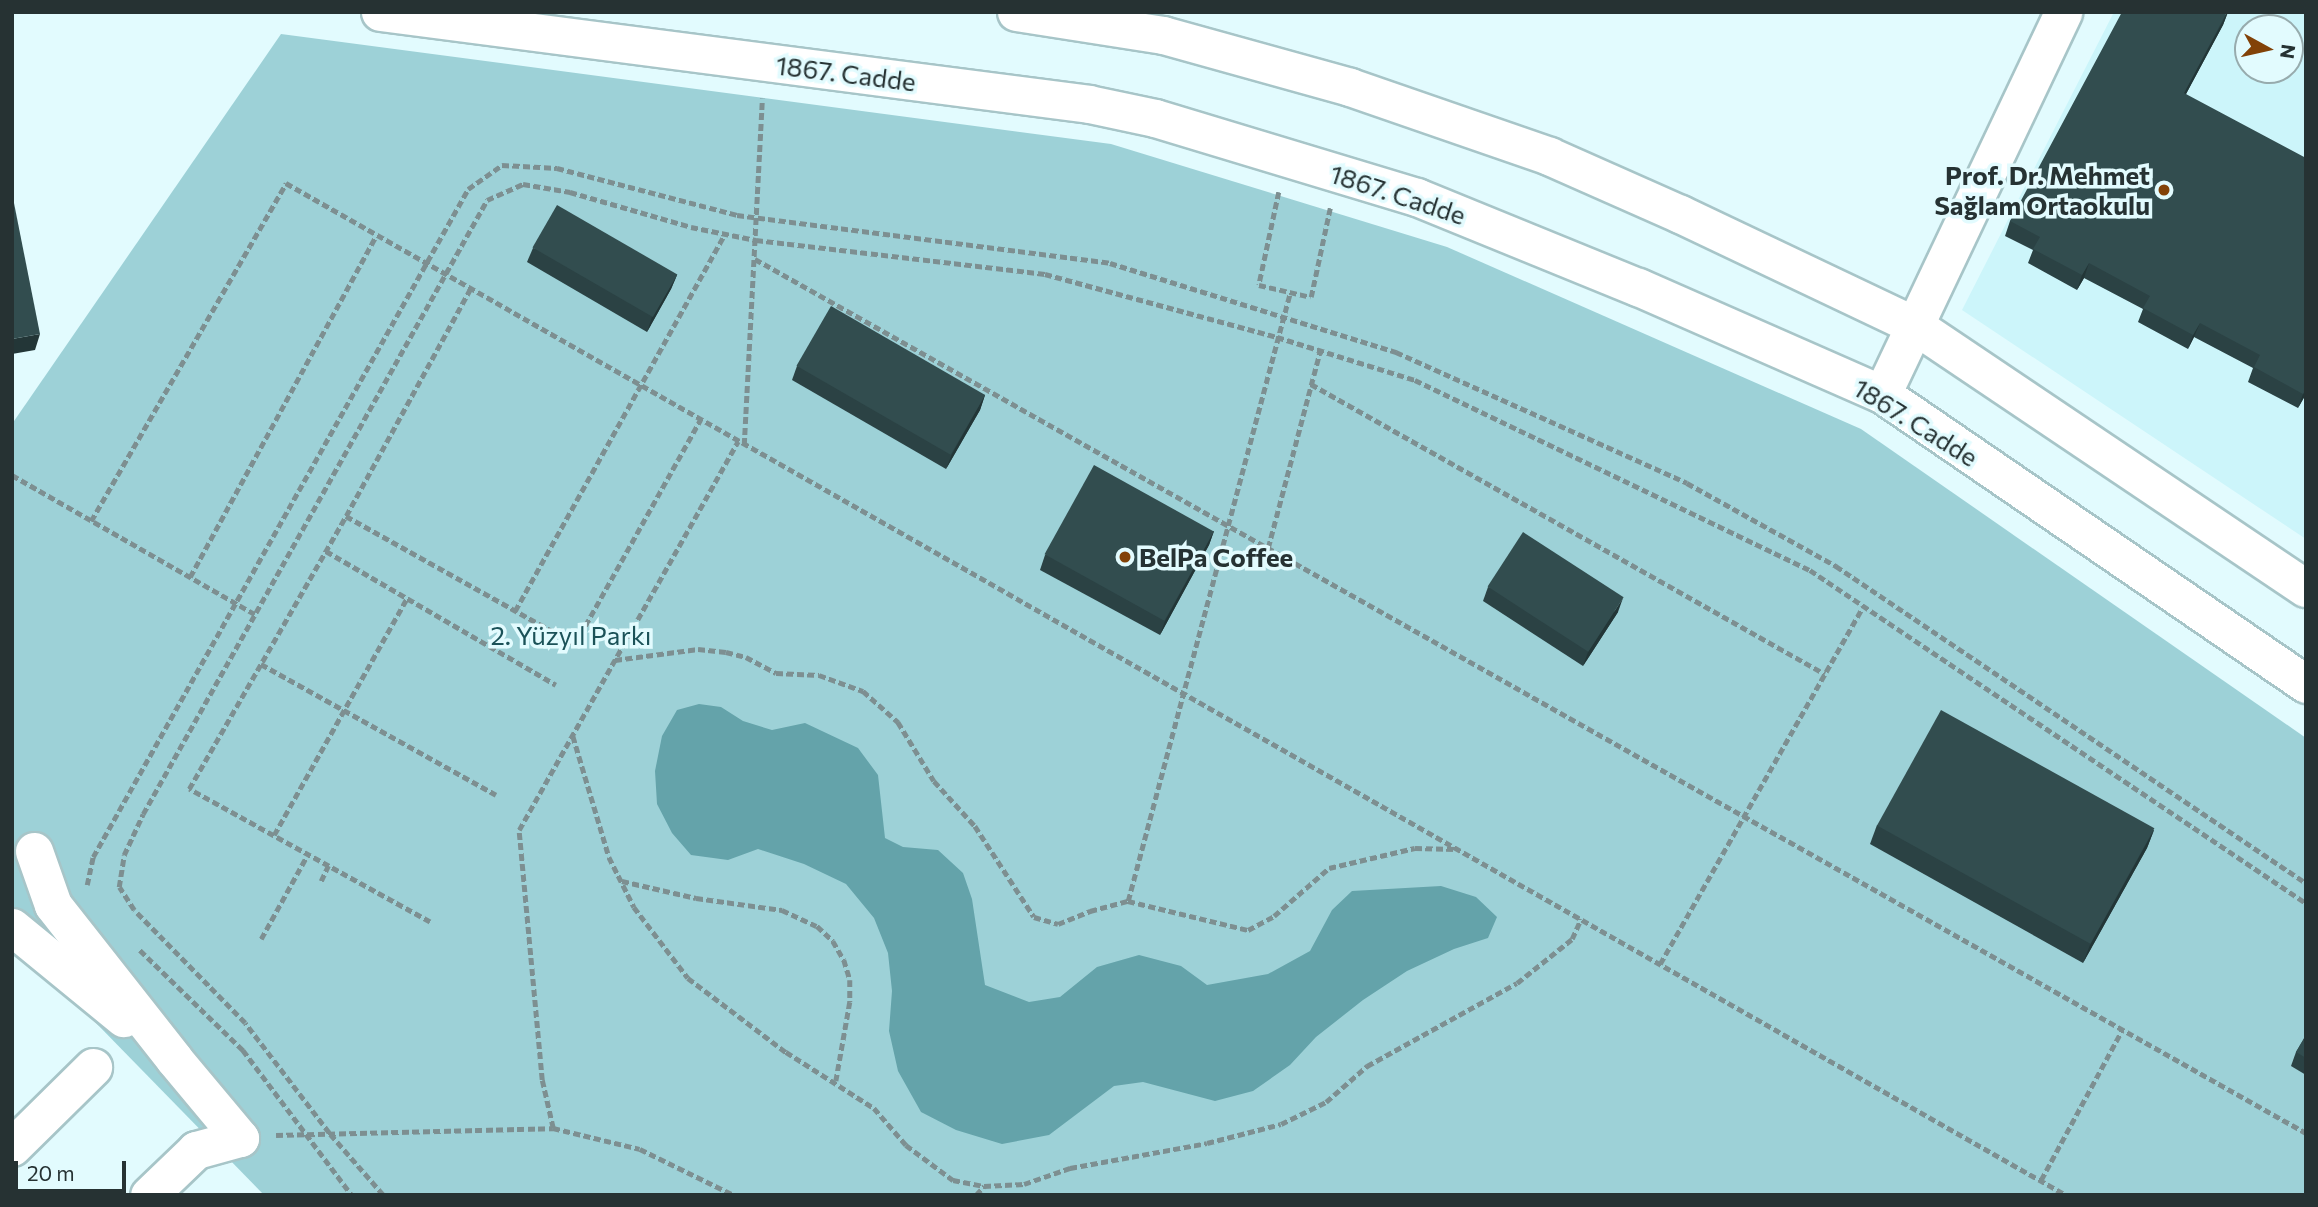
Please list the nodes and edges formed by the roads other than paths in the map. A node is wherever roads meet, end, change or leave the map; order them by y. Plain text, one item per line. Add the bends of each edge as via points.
1 (380, 12) edge
2 (1016, 12) edge
3 (2063, 12) edge
4 (1914, 325) junction
5 (1882, 394) junction
6 (2306, 588) edge
7 (2306, 684) edge
8 (34, 851) dead end
9 (12, 927) edge
10 (174, 1059) junction
11 (93, 1067) dead end
12 (12, 1147) edge
13 (149, 1195) edge

1 - 5 street, 1867. Cadde via 1089,104 1155,118 1417,197
2 - 4 street via 1163,35 1350,87 1483,131 1668,209
3 - 4 street
4 - 5 street
4 - 6 street
5 - 7 street, 1867. Cadde
8 - 10 street via 53,905
9 - 10 street
10 - 13 street via 240,1138 196,1150
11 - 12 street

